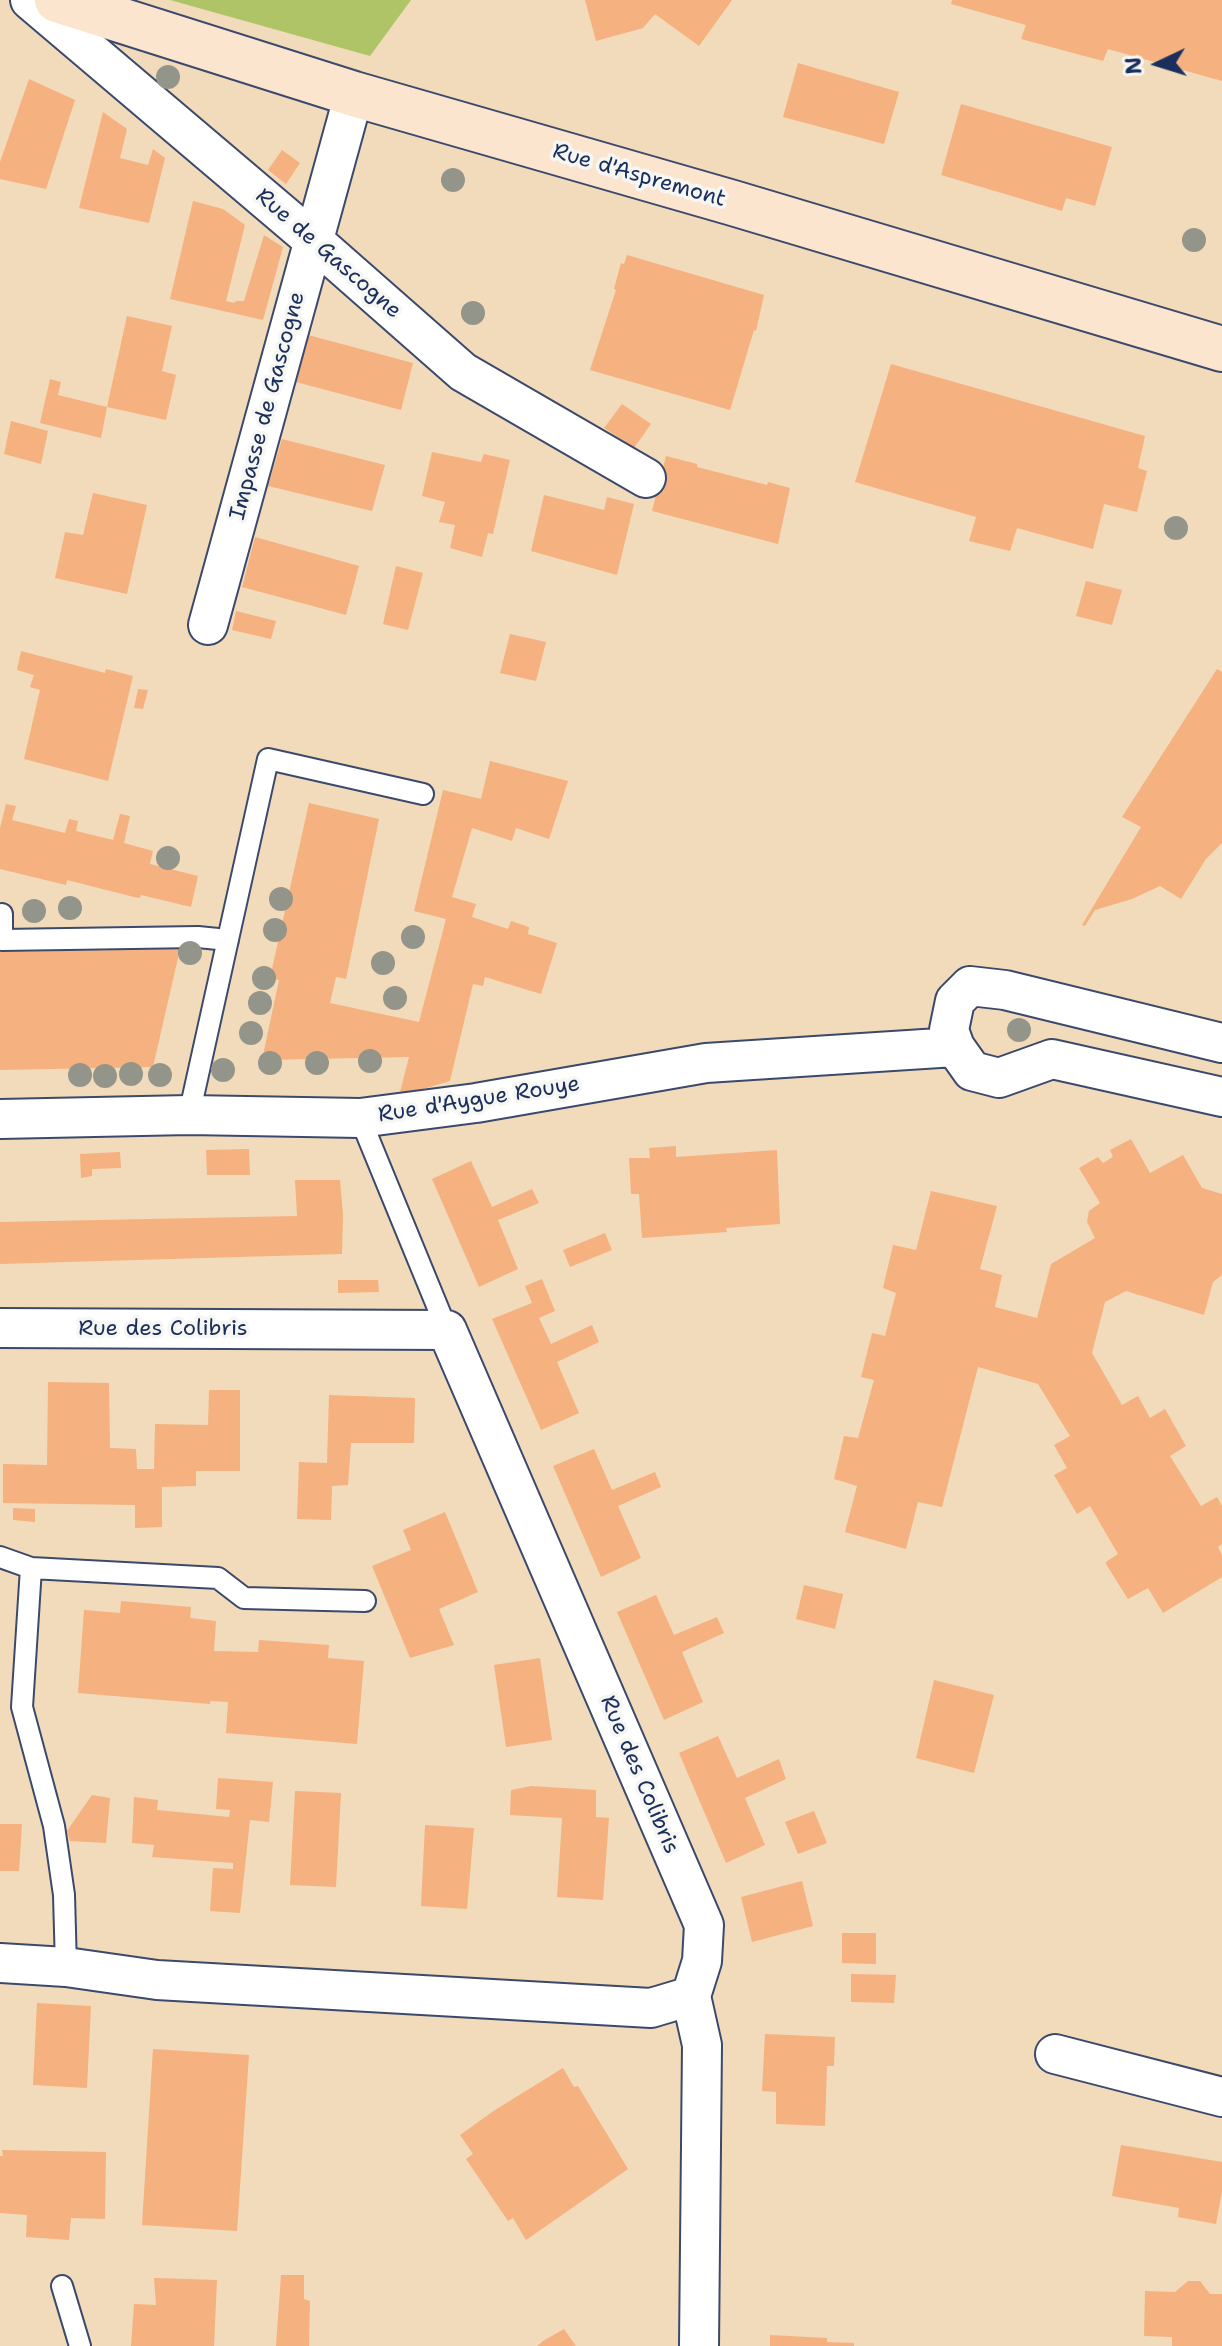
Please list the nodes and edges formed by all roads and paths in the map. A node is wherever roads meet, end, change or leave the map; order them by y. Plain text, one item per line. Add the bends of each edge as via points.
1 (30, 0) edge
2 (57, 0) edge
3 (354, 94) junction
4 (314, 241) junction
5 (1222, 349) edge
6 (646, 478) dead end
7 (208, 625) dead end
8 (423, 794) dead end
9 (2, 914) edge
10 (228, 940) junction
11 (1222, 1043) edge
12 (955, 1047) junction
13 (1222, 1097) edge
14 (189, 1115) junction
15 (360, 1118) junction
16 (0, 1119) edge
17 (0, 1328) edge
18 (447, 1330) junction
19 (0, 1557) edge
20 (31, 1568) junction
21 (365, 1601) dead end
22 (0, 1963) edge
23 (66, 1967) junction
24 (691, 1996) junction
25 (1055, 2054) dead end
26 (1222, 2097) edge
27 (62, 2286) dead end
28 (80, 2346) edge
29 (699, 2346) edge

1 - 4 street, Rue de Gascogne
2 - 3 main road, Rue d'Aspremont
3 - 4 street, Impasse de Gascogne
3 - 5 main road, Rue d'Aspremont
4 - 6 street, Rue de Gascogne via 463,372
4 - 7 street, Impasse de Gascogne
8 - 10 lane via 268,759
9 - 10 lane via 2,940
10 - 14 lane
11 - 12 street via 970,986 955,1001 949,1030
12 - 13 street via 972,1071 999,1078 1052,1059
12 - 15 street, Rue d'Aygue Rouye via 706,1063
14 - 15 street, Rue d'Aygue Rouye
14 - 16 street, Rue d'Aygue Rouye
15 - 18 lane
17 - 18 street, Rue des Colibris
18 - 24 street, Rue des Colibris via 704,1925 702,1961
19 - 20 lane
20 - 21 lane via 218,1578 244,1598
20 - 23 lane via 22,1707 54,1826 64,1895
22 - 23 street
23 - 24 street via 157,1980 651,2008
24 - 29 street via 702,2045
25 - 26 street
27 - 28 lane

